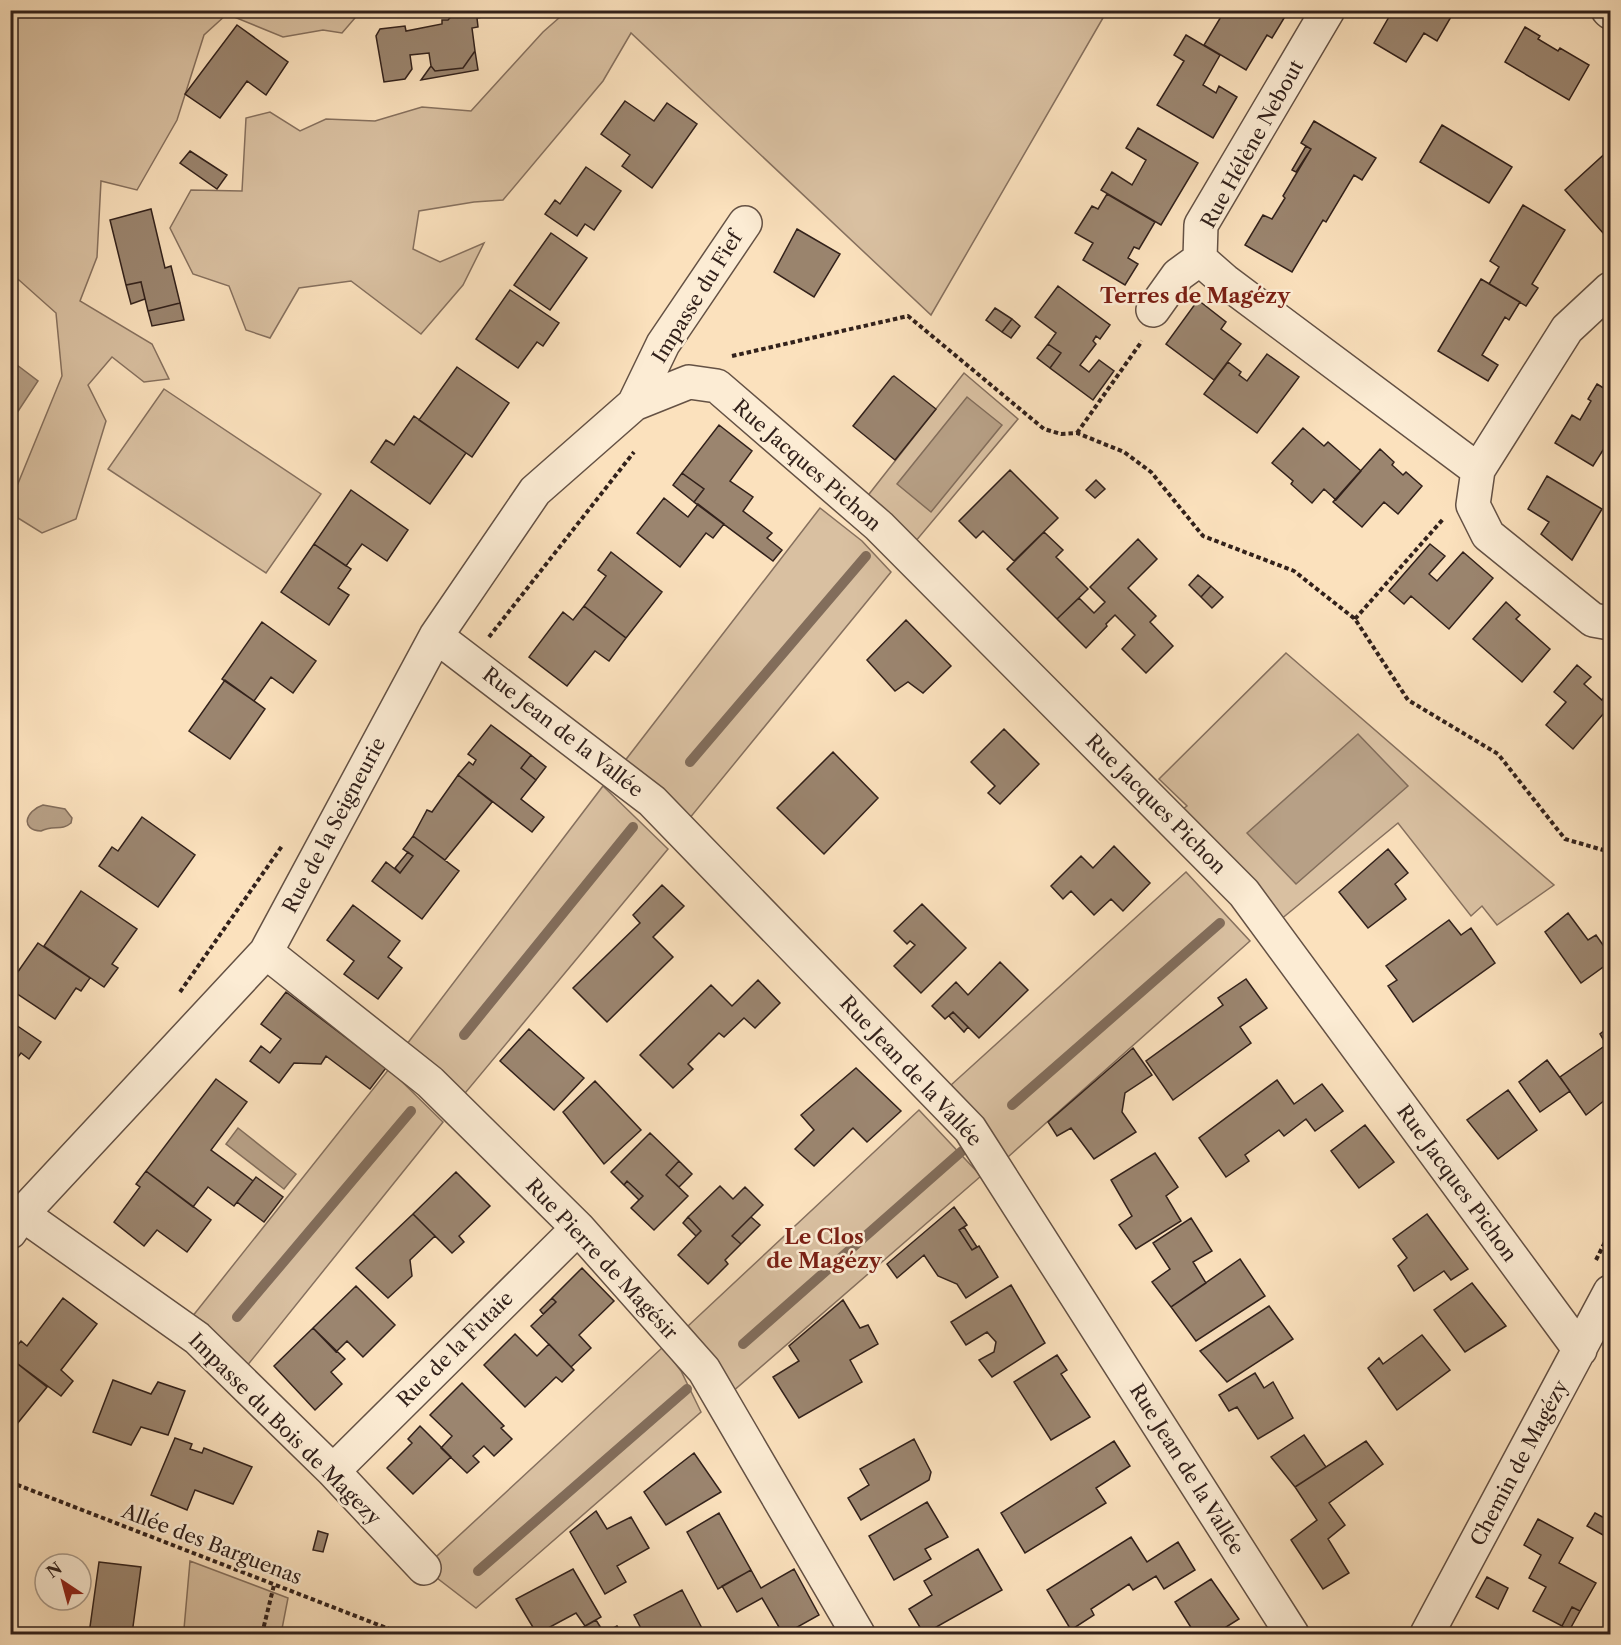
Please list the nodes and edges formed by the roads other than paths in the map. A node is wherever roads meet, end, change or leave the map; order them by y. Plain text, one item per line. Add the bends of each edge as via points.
1 (1328, 10) edge
2 (744, 223) dead end
3 (1200, 259) junction
4 (1611, 289) edge
5 (1153, 310) road end
6 (634, 404) junction
7 (1478, 470) junction
8 (1611, 623) edge
9 (436, 636) junction
10 (266, 952) junction
11 (16, 1223) edge
12 (578, 1228) junction
13 (1611, 1292) edge
14 (1580, 1350) junction
15 (333, 1471) junction
16 (424, 1568) dead end
17 (858, 1635) edge
18 (1292, 1635) edge
19 (1427, 1635) edge

1 - 3 street, Rue Hélène Nebout via 1201,225
2 - 6 street, Impasse du Fief via 663,345
3 - 5 street via 1178,275
3 - 7 street
4 - 7 street via 1567,329
6 - 9 street, Rue de la Seigneurie via 534,491
6 - 14 street, Rue Jacques Pichon via 689,382 717,386 879,526 1244,893
7 - 8 street via 1473,505 1488,535 1593,620
9 - 10 street, Rue de la Seigneurie
9 - 18 street, Rue Jean de la Vallée via 652,801 970,1129
10 - 11 street, Rue de la Seigneurie
10 - 12 street, Rue Pierre de Magésir via 430,1082
11 - 15 street, Impasse du Bois de Magezy via 197,1338
12 - 15 street, Rue de la Futaie
12 - 17 street, Rue Pierre de Magésir via 704,1370
13 - 14 street, Chemin de Magézy
14 - 19 street, Chemin de Magézy
15 - 16 street, Impasse du Bois de Magezy

